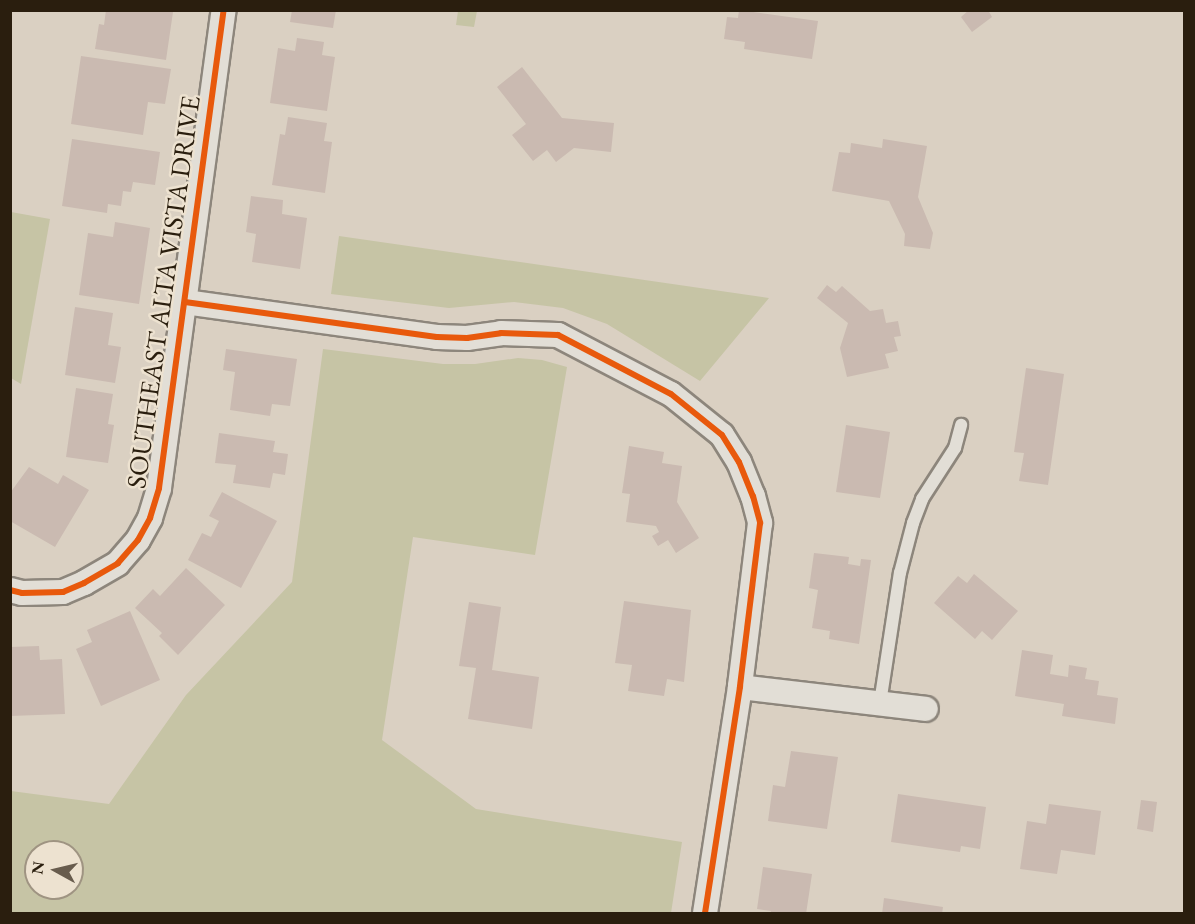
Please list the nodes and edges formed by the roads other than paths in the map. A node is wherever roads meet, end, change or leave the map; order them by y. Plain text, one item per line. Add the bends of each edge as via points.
1 (224, 10) edge
2 (185, 302) junction
3 (961, 425) dead end
4 (10, 590) edge
5 (740, 687) junction
6 (880, 703) junction
7 (926, 709) dead end
8 (705, 914) edge

1 - 2 street, SOUTHEAST ALTA VISTA DRIVE
2 - 4 street, SOUTHEAST ALTA VISTA DRIVE via 159,488 138,540 118,563 63,592
2 - 5 street via 437,337 558,335 671,394 722,435 739,462 760,523
3 - 6 lane via 955,448 921,499 913,524 900,573
5 - 6 street
5 - 8 street
6 - 7 street

